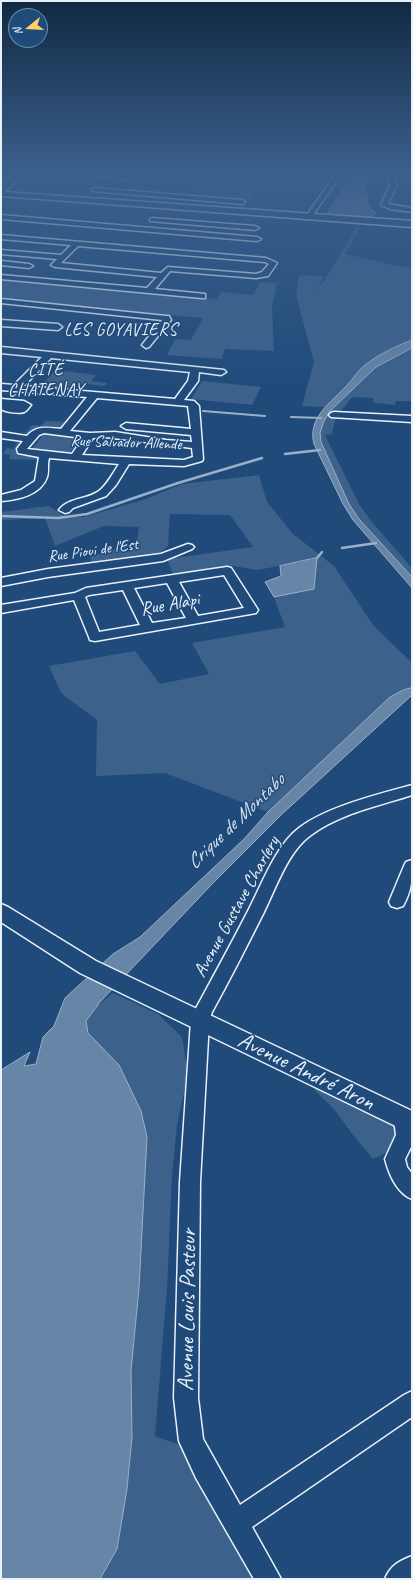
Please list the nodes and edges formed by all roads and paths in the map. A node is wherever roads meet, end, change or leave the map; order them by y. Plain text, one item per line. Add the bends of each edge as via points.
1 (70, 249) edge
2 (141, 249) edge
3 (2, 253) edge
4 (61, 257) junction
5 (1, 263) edge
6 (29, 266) dead end
7 (222, 273) junction
8 (162, 275) junction
9 (1, 277) edge
10 (216, 281) dead end
11 (149, 291) junction
12 (202, 296) dead end
13 (1, 301) edge
14 (1, 323) edge
15 (58, 327) dead end
16 (146, 345) dead end
17 (1, 350) edge
18 (47, 358) junction
19 (195, 372) junction
20 (221, 372) dead end
21 (1, 387) edge
22 (17, 388) junction
23 (1, 391) edge
24 (92, 397) junction
25 (177, 402) junction
26 (194, 412) junction
27 (334, 414) dead end
28 (412, 419) edge
29 (64, 432) junction
30 (197, 433) junction
31 (1, 435) edge
32 (90, 436) junction
33 (119, 436) junction
34 (30, 439) junction
35 (198, 445) junction
36 (44, 455) junction
37 (74, 458) junction
38 (126, 461) junction
39 (1, 498) edge
40 (65, 510) dead end
41 (188, 547) dead end
42 (171, 579) junction
43 (1, 582) edge
44 (127, 586) junction
45 (82, 594) junction
46 (1, 609) edge
47 (194, 620) junction
48 (148, 628) junction
49 (412, 790) edge
50 (412, 866) edge
51 (398, 902) dead end
52 (1, 912) edge
53 (200, 1021) junction
54 (408, 1121) edge
55 (406, 1148) edge
56 (412, 1190) edge
57 (412, 1403) edge
58 (236, 1523) junction
59 (412, 1569) edge
60 (268, 1579) edge
61 (398, 1579) edge

1 - 4 street
2 - 7 street via 266,260 273,263 264,274 256,276
3 - 4 street
4 - 8 street via 55,265
5 - 6 street
7 - 8 street via 172,269 166,270
7 - 10 street
8 - 11 street
9 - 11 street
11 - 12 street
13 - 16 street via 166,318
14 - 15 street
17 - 18 street
18 - 19 street
18 - 22 street
19 - 20 street
19 - 25 street via 193,381
21 - 22 street, Rue Salvador Allende
22 - 24 street, Rue Salvador Allende
23 - 24 street
24 - 25 street, Rue Salvador Allende
24 - 26 street
24 - 29 street
25 - 26 street, Rue Salvador Allende via 191,403
26 - 30 street, Rue Salvador Allende
27 - 28 street
29 - 32 street
29 - 34 street via 41,430
30 - 33 street via 129,422
30 - 35 street, Rue Salvador Allende
31 - 34 street
32 - 33 street
32 - 37 street
33 - 35 street
34 - 36 street, Rue Salvador Allende via 22,451
35 - 38 street, Rue Salvador Allende via 198,459 192,462
36 - 37 street, Rue Salvador Allende
36 - 39 street via 41,479 26,494
37 - 38 street, Rue Salvador Allende
38 - 40 street via 102,494 69,506
41 - 43 street, Rue Pioui de l'Est via 164,557
42 - 44 street
42 - 47 street
42 - 47 street, Rue Alapi via 228,571 252,610
44 - 45 street
44 - 48 street
45 - 46 street
45 - 48 street, Rue Alapi via 96,637
47 - 48 street, Rue Alapi
49 - 53 street, Avenue Gustave Charlery via 331,818 296,840 280,865
50 - 51 street
52 - 53 main road, Avenue André Aron via 88,967
53 - 54 main road, Avenue André Aron
53 - 58 street, Avenue Louis Pasteur via 190,1182 186,1398 191,1440
54 - 55 street
55 - 56 street via 395,1159 401,1176
57 - 58 street
58 - 60 street, Avenue Louis Pasteur
59 - 61 street

